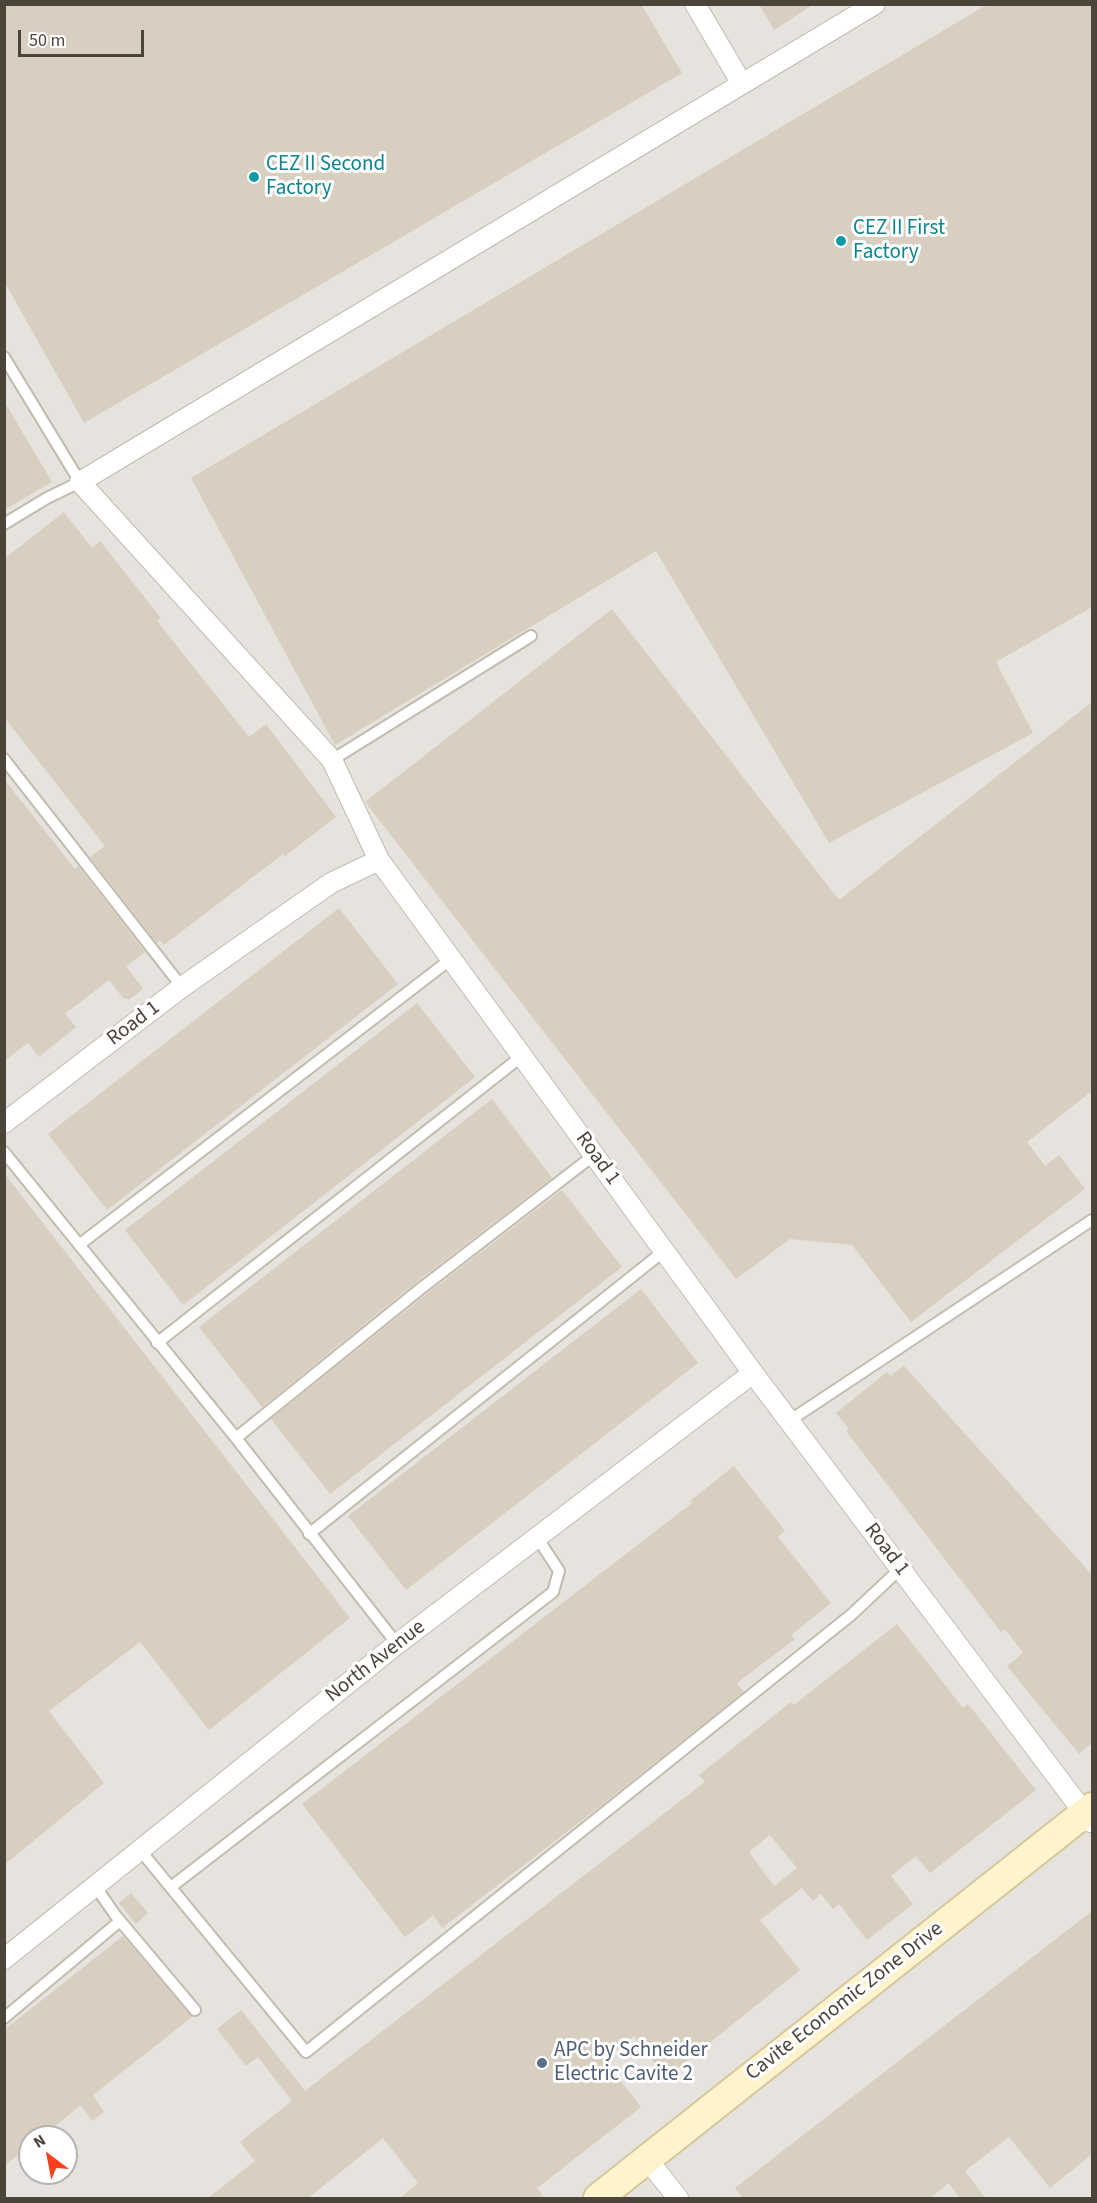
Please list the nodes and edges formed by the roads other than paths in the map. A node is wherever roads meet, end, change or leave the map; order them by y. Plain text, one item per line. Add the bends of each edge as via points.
1 (695, 4) edge
2 (875, 4) edge
3 (742, 84) junction
4 (4, 357) edge
5 (80, 482) junction
6 (4, 525) edge
7 (531, 636) dead end
8 (4, 759) edge
9 (332, 760) junction
10 (379, 860) junction
11 (451, 959) junction
12 (182, 987) junction
13 (522, 1056) junction
14 (4, 1122) edge
15 (4, 1152) edge
16 (594, 1155) junction
17 (1092, 1220) edge
18 (79, 1245) junction
19 (664, 1251) junction
20 (157, 1343) junction
21 (753, 1374) junction
22 (789, 1421) junction
23 (236, 1438) junction
24 (309, 1534) junction
25 (537, 1537) junction
26 (900, 1569) junction
27 (397, 1644) junction
28 (1090, 1814) edge
29 (140, 1850) junction
30 (95, 1886) junction
31 (171, 1887) junction
32 (120, 1920) junction
33 (4, 1959) edge
34 (195, 2010) dead end
35 (4, 2018) edge
36 (647, 2159) junction
37 (598, 2199) edge
38 (678, 2199) edge

1 - 3 street
2 - 3 street
3 - 5 street
4 - 5 lane
5 - 6 lane
5 - 9 street
7 - 9 lane
8 - 12 lane
9 - 10 street
10 - 11 street, Road 1
10 - 12 street, Road 1 via 331,883
11 - 13 street, Road 1
11 - 18 lane
12 - 14 street, Road 1
13 - 16 street, Road 1
13 - 20 lane
15 - 18 lane
16 - 19 street, Road 1
16 - 23 lane
17 - 22 lane
18 - 20 lane
19 - 21 street, Road 1
19 - 24 lane
20 - 23 lane
21 - 22 street, Road 1
21 - 25 street, North Avenue
22 - 26 street, Road 1
23 - 24 lane
24 - 27 lane
25 - 27 street, North Avenue
25 - 31 lane via 559,1571 553,1592
26 - 28 street, Road 1
26 - 31 lane via 850,1615 306,2052
27 - 29 street, North Avenue
28 - 36 street, Cavite Economic Zone Drive
29 - 30 street, North Avenue
29 - 31 lane
30 - 32 lane
30 - 33 street, North Avenue
32 - 34 lane
32 - 35 lane
36 - 37 street, Cavite Economic Zone Drive
36 - 38 street

